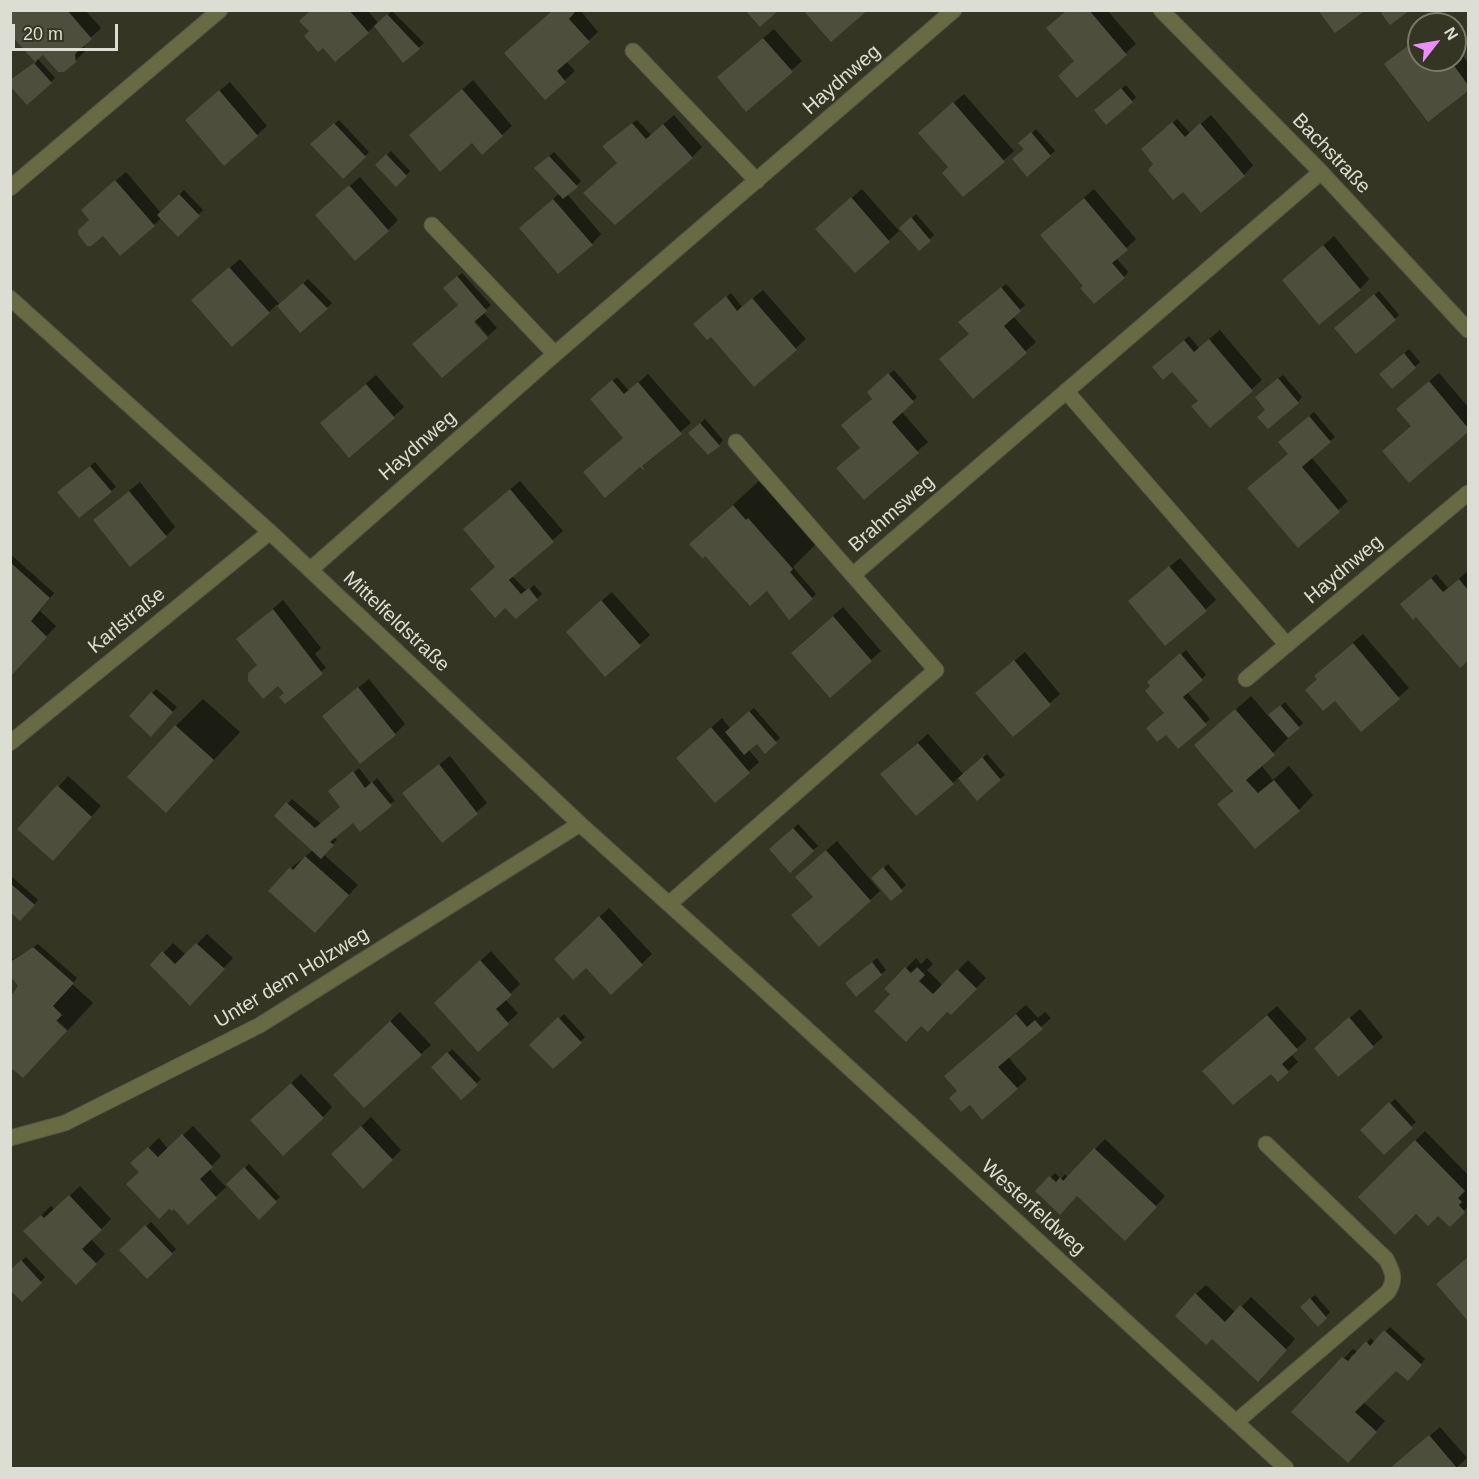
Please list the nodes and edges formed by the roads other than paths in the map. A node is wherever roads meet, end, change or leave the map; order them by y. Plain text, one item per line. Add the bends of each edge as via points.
1 (220, 10) edge
2 (954, 10) edge
3 (1161, 10) edge
4 (633, 51) dead end
5 (1321, 172) junction
6 (757, 181) junction
7 (10, 188) edge
8 (432, 225) dead end
9 (10, 298) edge
10 (1468, 330) edge
11 (555, 354) junction
12 (1066, 391) junction
13 (736, 442) dead end
14 (1468, 493) edge
15 (270, 532) junction
16 (310, 570) junction
17 (854, 574) junction
18 (1287, 645) junction
19 (1246, 679) dead end
20 (10, 743) edge
21 (580, 825) junction
22 (669, 904) junction
23 (752, 978) joint
24 (10, 1138) edge
25 (1266, 1143) dead end
26 (1236, 1422) junction
27 (1286, 1468) edge

1 - 7 street
2 - 6 street, Haydnweg
3 - 5 street, Bachstraße
4 - 6 street
5 - 10 street, Bachstraße
5 - 12 street, Brahmsweg
6 - 11 street, Haydnweg
8 - 11 street
9 - 15 street, Mittelfeldstraße
11 - 16 street, Haydnweg
12 - 17 street, Brahmsweg
12 - 18 street
13 - 17 street
14 - 18 street, Haydnweg
15 - 16 street, Mittelfeldstraße
15 - 20 street, Karlstraße
16 - 21 street, Mittelfeldstraße
17 - 22 street, Brahmsweg via 936,670
18 - 19 street, Haydnweg
21 - 22 street, Mittelfeldstraße
21 - 24 street, Unter dem Holzweg via 260,1025 65,1123
22 - 23 street, Mittelfeldstraße
23 - 26 street, Westerfeldweg
25 - 26 street via 1386,1259 1394,1282 1388,1292
26 - 27 street, Westerfeldweg

